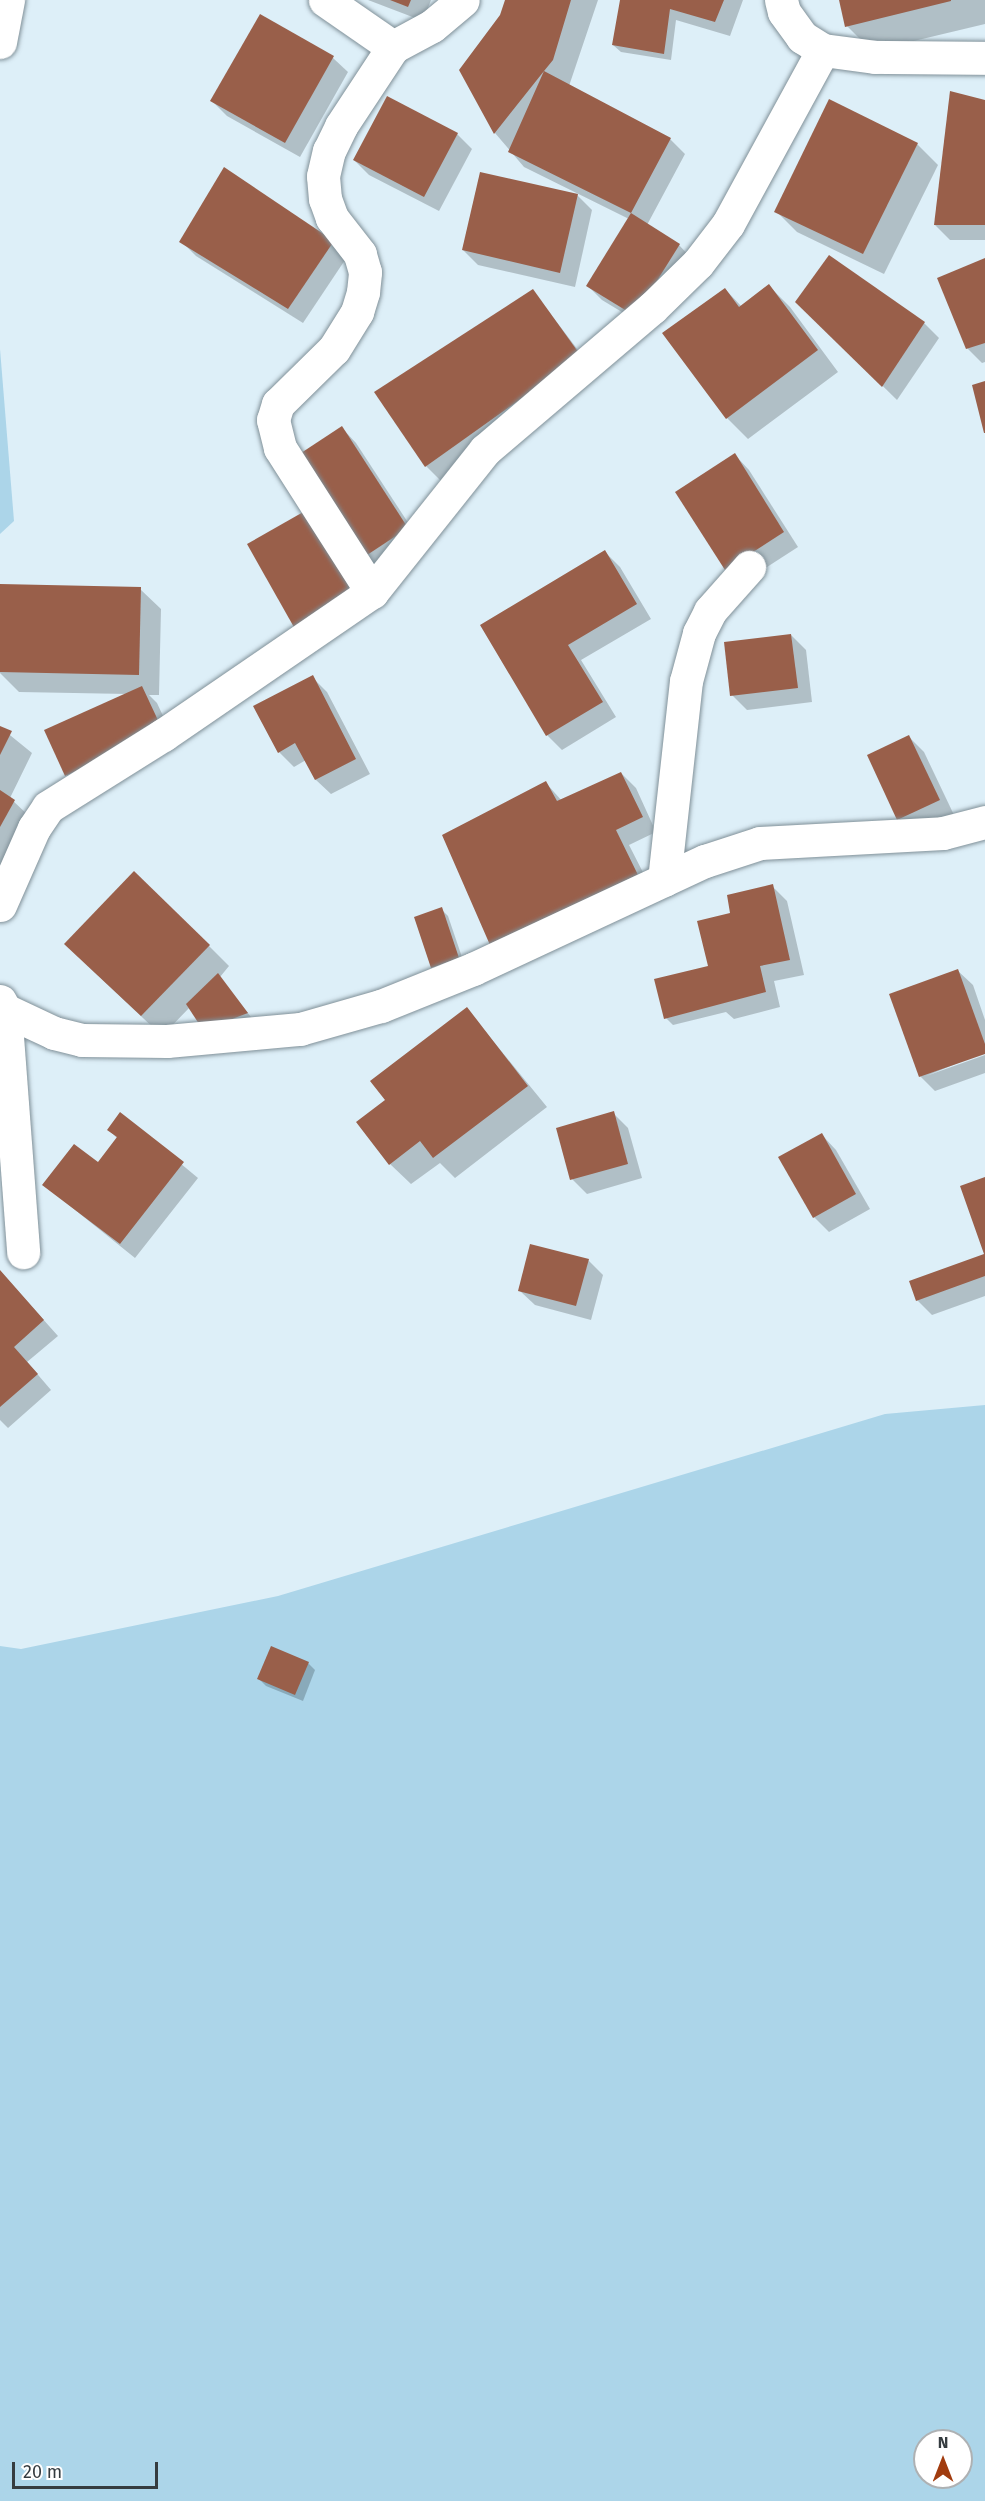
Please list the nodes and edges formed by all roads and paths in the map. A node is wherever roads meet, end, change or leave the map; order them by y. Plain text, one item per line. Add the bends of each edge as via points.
1 (8, 0) edge
2 (325, 0) edge
3 (463, 0) edge
4 (781, 0) edge
5 (0, 42) edge
6 (393, 47) junction
7 (822, 50) junction
8 (985, 58) edge
9 (749, 567) dead end
10 (372, 592) junction
11 (985, 822) edge
12 (664, 880) junction
13 (0, 905) edge
14 (2, 1006) edge
15 (23, 1252) dead end

1 - 5 street
2 - 6 street
3 - 6 street via 432,26
4 - 7 street via 784,12 802,37
6 - 10 street via 340,126 323,176 332,218 360,255 365,272 357,312 334,349 278,404 273,420 280,448
7 - 8 street via 875,57
7 - 10 street via 728,224 698,262 652,308 485,450
9 - 12 street via 710,611 699,633 686,681
10 - 13 street via 163,735 48,807 34,828
11 - 12 street via 942,833 781,839 705,861
12 - 14 street via 473,969 381,1006 300,1029 167,1041 82,1040 54,1033
14 - 15 street

